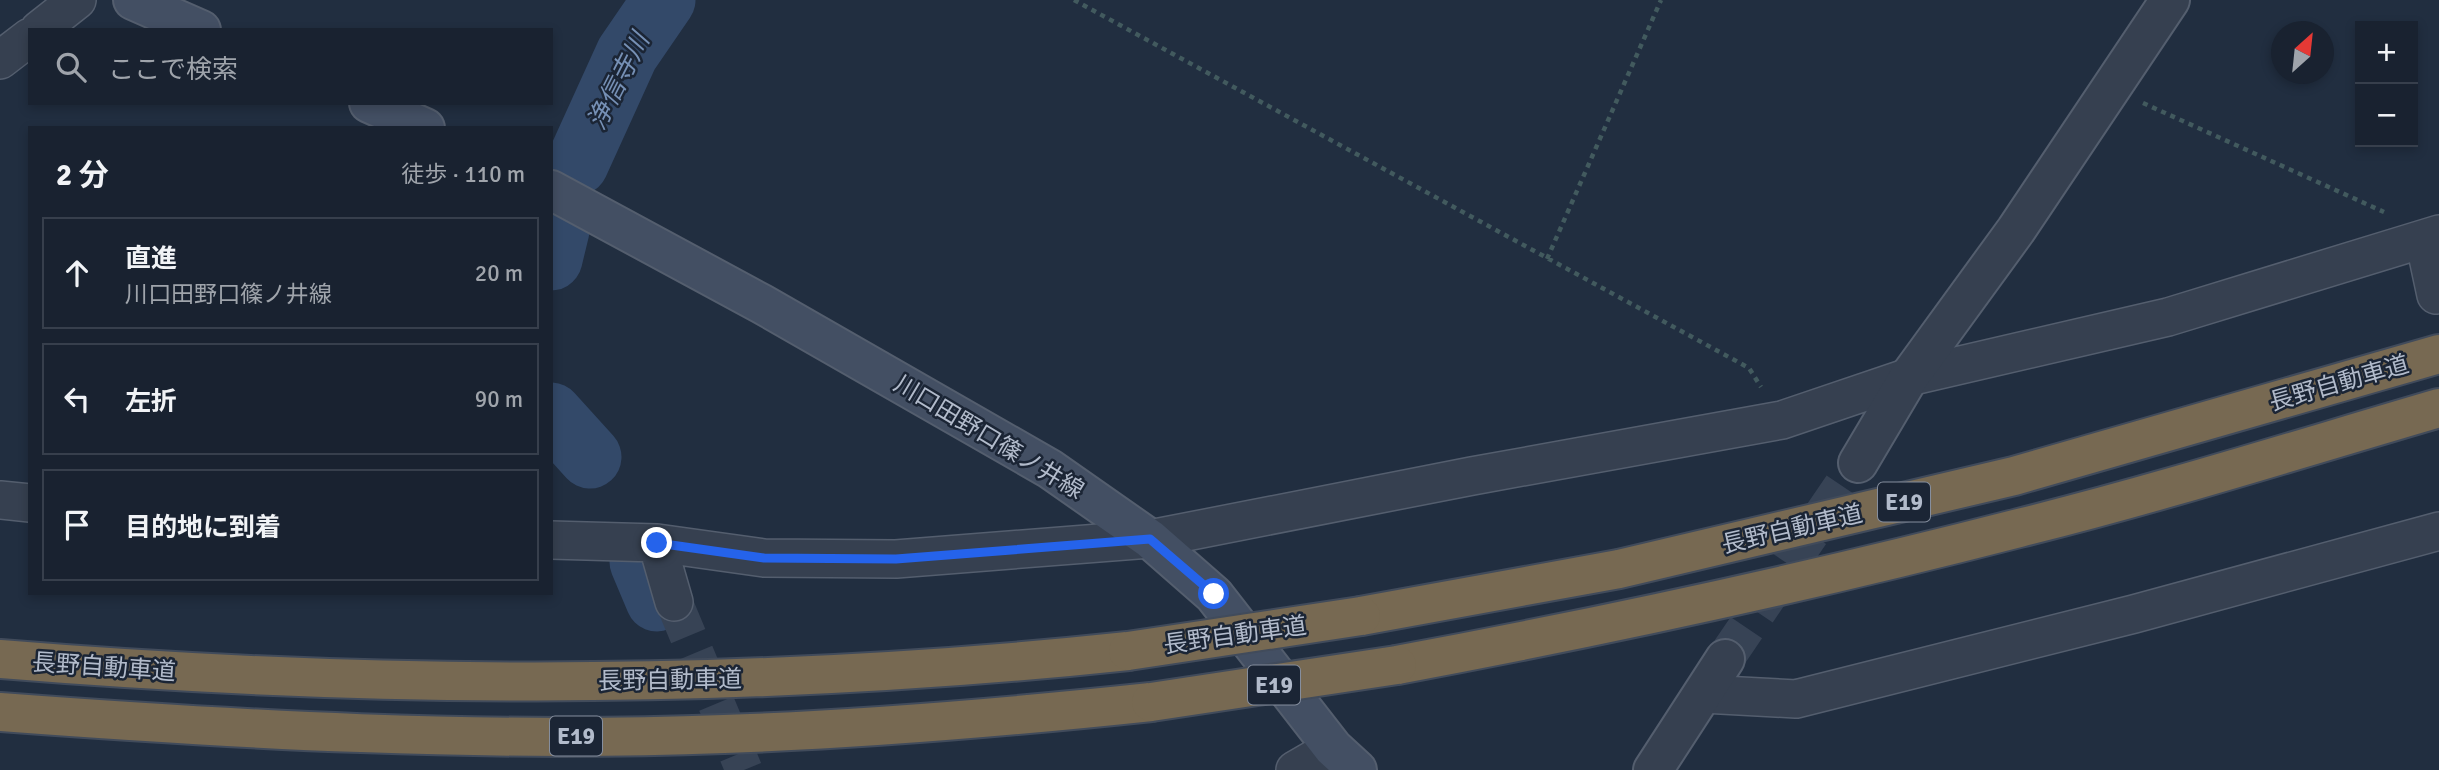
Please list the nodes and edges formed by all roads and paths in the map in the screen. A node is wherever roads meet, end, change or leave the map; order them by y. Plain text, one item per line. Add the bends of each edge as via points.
1 (77, 0) edge
2 (133, 0) edge
3 (1074, 0) edge
4 (1661, 0) edge
5 (2170, 0) edge
6 (42, 28) edge
7 (196, 28) edge
8 (28, 39) edge
9 (0, 60) edge
10 (2111, 89) junction
11 (373, 105) edge
12 (421, 126) edge
13 (553, 191) edge
14 (2431, 237) edge
15 (1547, 258) junction
16 (2436, 295) dead end
17 (2439, 354) edge
18 (1909, 377) junction
19 (2439, 408) edge
20 (1783, 420) junction
21 (1858, 463) tunnel mouth
22 (0, 500) edge
23 (28, 503) edge
24 (2439, 531) edge
25 (1150, 539) junction
26 (553, 540) edge
27 (657, 543) junction
28 (674, 603) tunnel mouth
29 (0, 659) edge
30 (1726, 659) tunnel mouth
31 (1703, 694) junction
32 (0, 712) edge
33 (1345, 759) edge
34 (1296, 770) edge
35 (1653, 770) edge

1 - 6 street
2 - 7 main road
3 - 15 path
4 - 15 path
5 - 10 street
8 - 9 street
10 - 14 path
10 - 18 street
11 - 12 main road
13 - 25 main road, 川口田野口篠ノ井線 via 1050,469
14 - 16 street
14 - 18 street via 2168,317
15 - 20 path via 1749,368
17 - 29 highway, 長野自動車道 / E19, bridge via 2014,476 1619,569 1362,616 1128,651 875,673 584,682 301,679
18 - 20 street
18 - 21 street
19 - 32 highway, E19, bridge via 2140,496 1908,556 1630,619 1397,665 1151,702 880,726 587,736 288,731
20 - 25 street
22 - 23 street
24 - 31 street via 1796,699
25 - 27 street via 896,559 764,558
25 - 33 main road, 川口田野口篠ノ井線 via 1214,594
26 - 27 street
27 - 28 street
30 - 31 street
31 - 35 street
33 - 34 street

